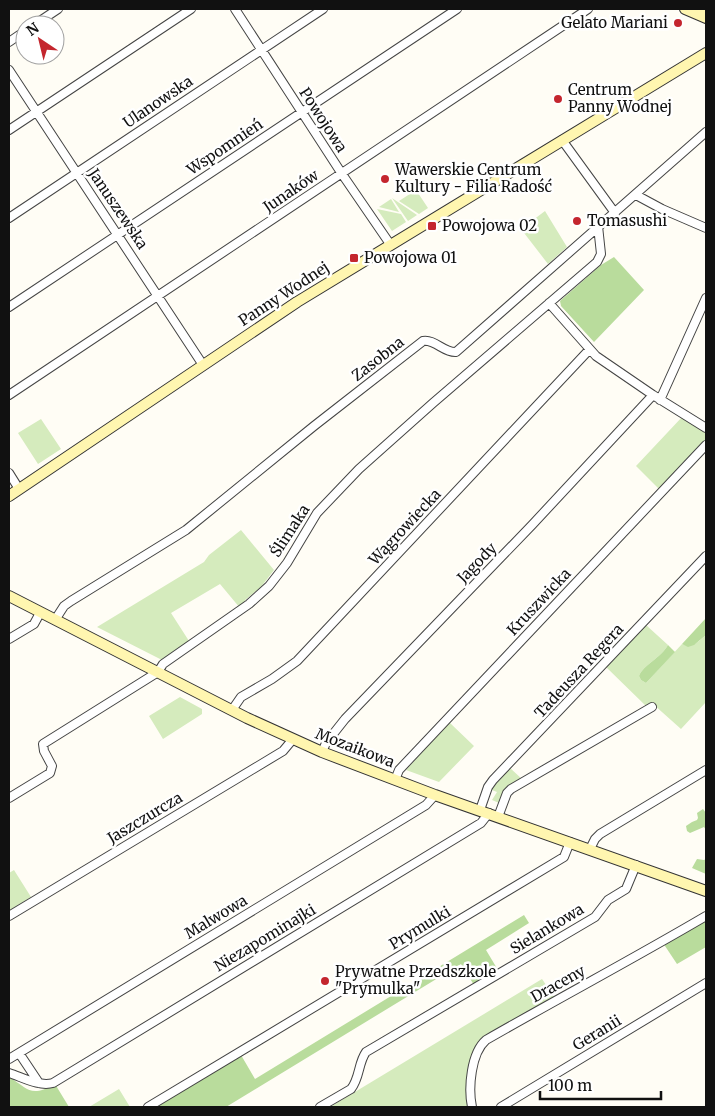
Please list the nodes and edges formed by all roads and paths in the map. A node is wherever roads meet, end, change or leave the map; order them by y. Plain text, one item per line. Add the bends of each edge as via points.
1 (191, 9) edge
2 (235, 9) edge
3 (323, 9) edge
4 (457, 9) edge
5 (588, 9) edge
6 (685, 9) edge
7 (706, 18) edge
8 (261, 50) junction
9 (706, 53) edge
10 (706, 60) edge
11 (9, 70) edge
12 (660, 81) junction
13 (36, 112) junction
14 (301, 112) junction
15 (9, 130) edge
16 (706, 132) edge
17 (562, 140) junction
18 (77, 172) junction
19 (342, 174) junction
20 (636, 195) junction
21 (615, 213) junction
22 (9, 218) edge
23 (598, 226) junction
24 (706, 228) edge
25 (118, 235) junction
26 (390, 244) junction
27 (158, 295) junction
28 (706, 298) edge
29 (549, 303) junction
30 (9, 308) edge
31 (589, 350) junction
32 (203, 365) junction
33 (9, 395) edge
34 (657, 398) junction
35 (706, 428) edge
36 (706, 445) edge
37 (9, 473) edge
38 (19, 489) junction
39 (9, 496) edge
40 (706, 556) edge
41 (9, 596) edge
42 (40, 613) junction
43 (54, 620) junction
44 (9, 639) edge
45 (158, 672) junction
46 (652, 707) dead end
47 (232, 710) junction
48 (293, 740) junction
49 (322, 752) junction
50 (706, 770) edge
51 (395, 780) junction
52 (436, 795) junction
53 (9, 798) edge
54 (489, 813) junction
55 (570, 842) junction
56 (590, 849) junction
57 (636, 865) junction
58 (706, 891) edge
59 (9, 916) edge
60 (706, 916) edge
61 (706, 983) edge
62 (19, 1052) junction
63 (9, 1059) edge
64 (9, 1073) edge
65 (39, 1083) junction
66 (148, 1107) edge
67 (320, 1107) edge
68 (472, 1107) edge
69 (501, 1107) edge

1 - 13 street
2 - 8 street, Powojowa
3 - 8 street, Ulanowska
4 - 14 street, Wspomnień
5 - 19 street, Junaków
6 - 7 street
8 - 14 street, Powojowa
8 - 18 street, Ulanowska
9 - 12 street, Panny Wodnej
10 - 12 street, Panny Wodnej
11 - 13 street, Januszewska
12 - 17 street, Panny Wodnej
13 - 15 street
13 - 18 street, Januszewska
14 - 19 street, Powojowa
14 - 25 street, Wspomnień
16 - 20 street, Zasobna
17 - 21 street
17 - 26 street, Panny Wodnej
18 - 22 street, Ulanowska
18 - 25 street, Januszewska
19 - 26 street, Powojowa
19 - 27 street, Junaków
20 - 21 street, Zasobna
20 - 24 street
21 - 23 street, Zasobna
23 - 29 street, Ślimaka via 600,258
23 - 43 street, Zasobna via 456,352 451,353 424,341 186,530 71,601
25 - 27 street, Januszewska
25 - 30 street, Wspomnień
26 - 32 street, Panny Wodnej
27 - 32 street, Januszewska
27 - 33 street, Junaków
28 - 34 street, Jagody
29 - 31 street
29 - 45 street, Ślimaka via 359,469 317,512 269,586 249,604 163,664
31 - 34 street
31 - 47 street, Wągrowiecka via 297,661 241,697
32 - 38 street, Panny Wodnej
34 - 35 street
34 - 49 street, Jagody via 345,719
36 - 51 street, Kruszwicka via 399,770
37 - 38 street
38 - 39 street, Panny Wodnej
40 - 54 street, Tadeusza Regera via 493,780 488,787
41 - 42 street, Mozaikowa
42 - 43 street, Mozaikowa
42 - 44 street via 34,624
43 - 45 street, Mozaikowa
45 - 47 street, Mozaikowa
45 - 53 street, Ślimaka via 43,744 52,766 50,773
46 - 54 street via 510,789
47 - 48 street, Mozaikowa
48 - 49 street, Mozaikowa
48 - 59 street, Jaszczurcza via 283,751
49 - 51 street, Mozaikowa
50 - 56 street via 600,834
51 - 52 street, Mozaikowa
52 - 54 street, Mozaikowa
52 - 62 street, Malwowa via 426,806
54 - 55 street, Mozaikowa
54 - 65 street, Niezapominajki via 481,823 53,1083
55 - 56 street, Mozaikowa
55 - 66 street, Prymulki via 564,857
56 - 57 street, Mozaikowa
57 - 58 street, Mozaikowa
57 - 67 street, Sielankowa via 626,888 608,900 595,917 366,1052 361,1059 355,1085
60 - 68 street, Draceny via 486,1040 475,1056
61 - 69 street, Geranii
62 - 63 street, Malwowa
62 - 65 street
64 - 65 street

